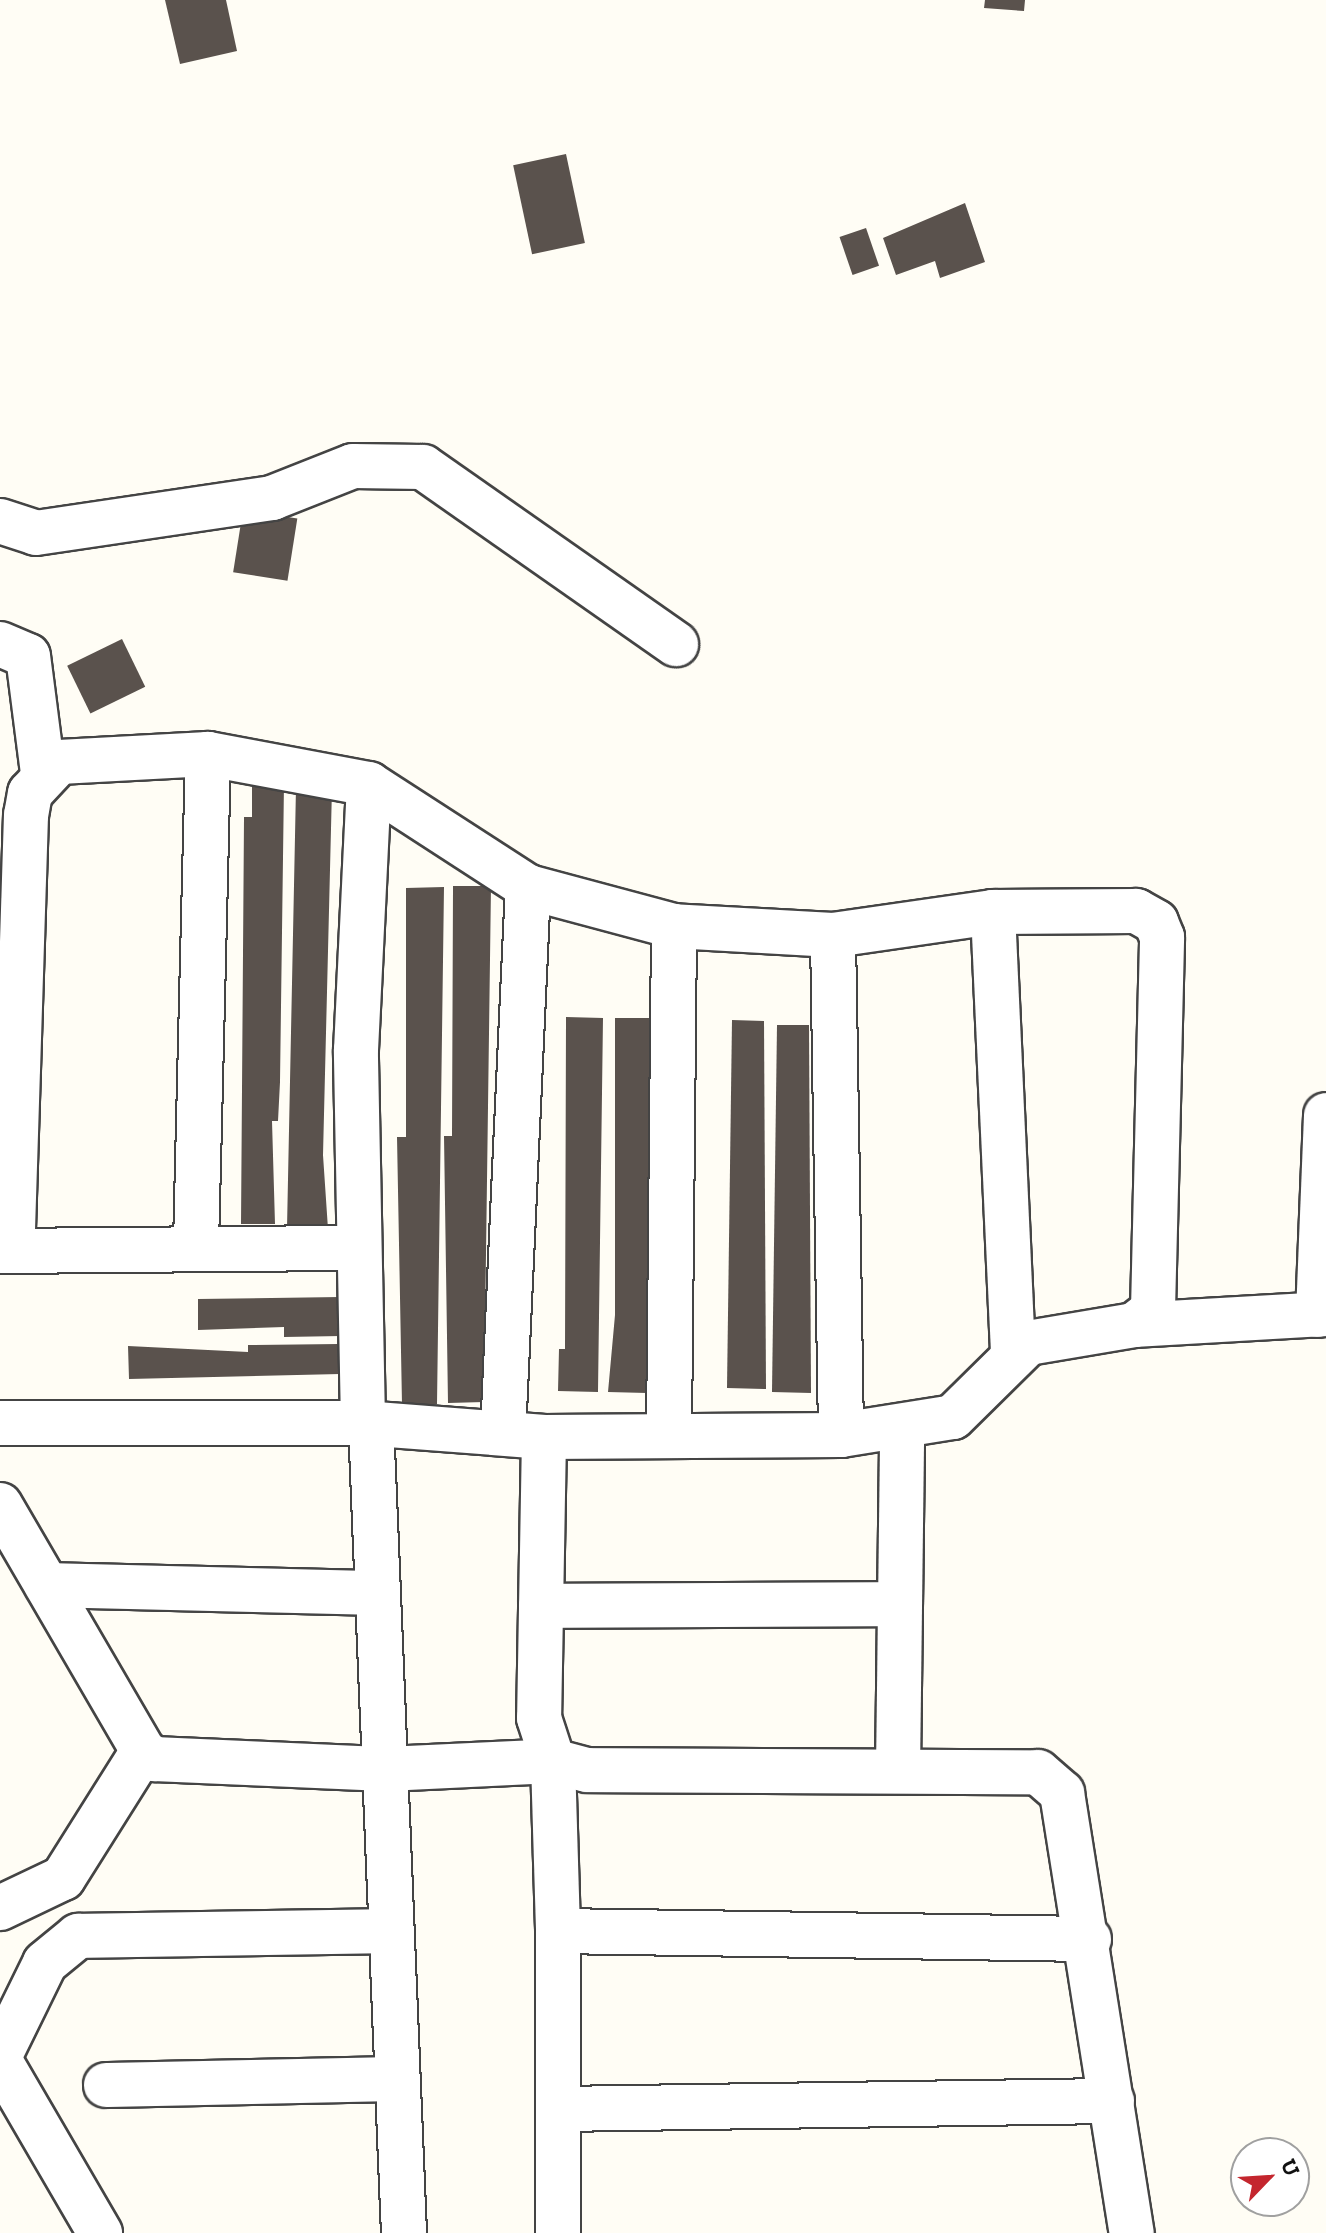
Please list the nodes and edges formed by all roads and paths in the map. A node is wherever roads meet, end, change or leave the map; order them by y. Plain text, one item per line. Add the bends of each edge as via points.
1 (0, 521) edge
2 (0, 644) edge
3 (676, 644) dead end
4 (208, 754) junction
5 (43, 773) junction
6 (369, 784) junction
7 (528, 887) junction
8 (993, 912) junction
9 (674, 926) junction
10 (833, 935) junction
11 (1326, 1115) edge
12 (196, 1245) junction
13 (357, 1248) junction
14 (6, 1251) edge
15 (1322, 1315) edge
16 (1134, 1325) junction
17 (1013, 1354) junction
18 (0, 1423) edge
19 (367, 1423) junction
20 (902, 1430) junction
21 (669, 1432) junction
22 (524, 1435) junction
23 (841, 1435) junction
24 (0, 1505) edge
25 (47, 1585) junction
26 (378, 1593) junction
27 (900, 1604) junction
28 (541, 1606) junction
29 (143, 1751) junction
30 (553, 1761) junction
31 (386, 1769) junction
32 (898, 1771) junction
33 (0, 1908) edge
34 (390, 1931) junction
35 (558, 1931) junction
36 (1089, 1939) junction
37 (0, 2055) edge
38 (0, 2061) edge
39 (397, 2079) junction
40 (106, 2085) dead end
41 (1112, 2101) junction
42 (558, 2109) junction
43 (100, 2233) edge
44 (404, 2233) edge
45 (558, 2233) edge
46 (1132, 2233) edge

1 - 3 street via 36,533 272,498 353,466 423,467
2 - 5 street via 28,656
4 - 5 street via 59,762
4 - 6 street
4 - 12 street
5 - 14 street via 26,815
6 - 7 street
6 - 13 street via 356,1050
7 - 9 street
7 - 22 street
8 - 10 street
8 - 16 street via 1136,911 1156,922 1162,937 1157,1291 1153,1310
8 - 17 street
9 - 10 street
9 - 21 street
10 - 23 street
11 - 15 street
12 - 13 street
12 - 14 street
13 - 19 street
15 - 16 street
16 - 17 street via 1048,1336
17 - 20 street via 953,1417
18 - 19 street
19 - 22 street
19 - 26 street
20 - 23 street
20 - 27 street
21 - 22 street
21 - 23 street
22 - 28 street
24 - 25 street
25 - 26 street
25 - 29 street
26 - 31 street
27 - 28 street
27 - 32 street
28 - 30 street via 539,1718
29 - 31 street via 154,1759
29 - 33 street via 63,1878
30 - 31 street
30 - 32 street via 587,1770
30 - 35 street
31 - 34 street
32 - 36 street via 1038,1772 1054,1786 1072,1833
34 - 37 street via 78,1936 45,1963
34 - 39 street
35 - 36 street
35 - 42 street
36 - 41 street
38 - 43 street
39 - 40 street
39 - 44 street
41 - 42 street
41 - 46 street
42 - 45 street

